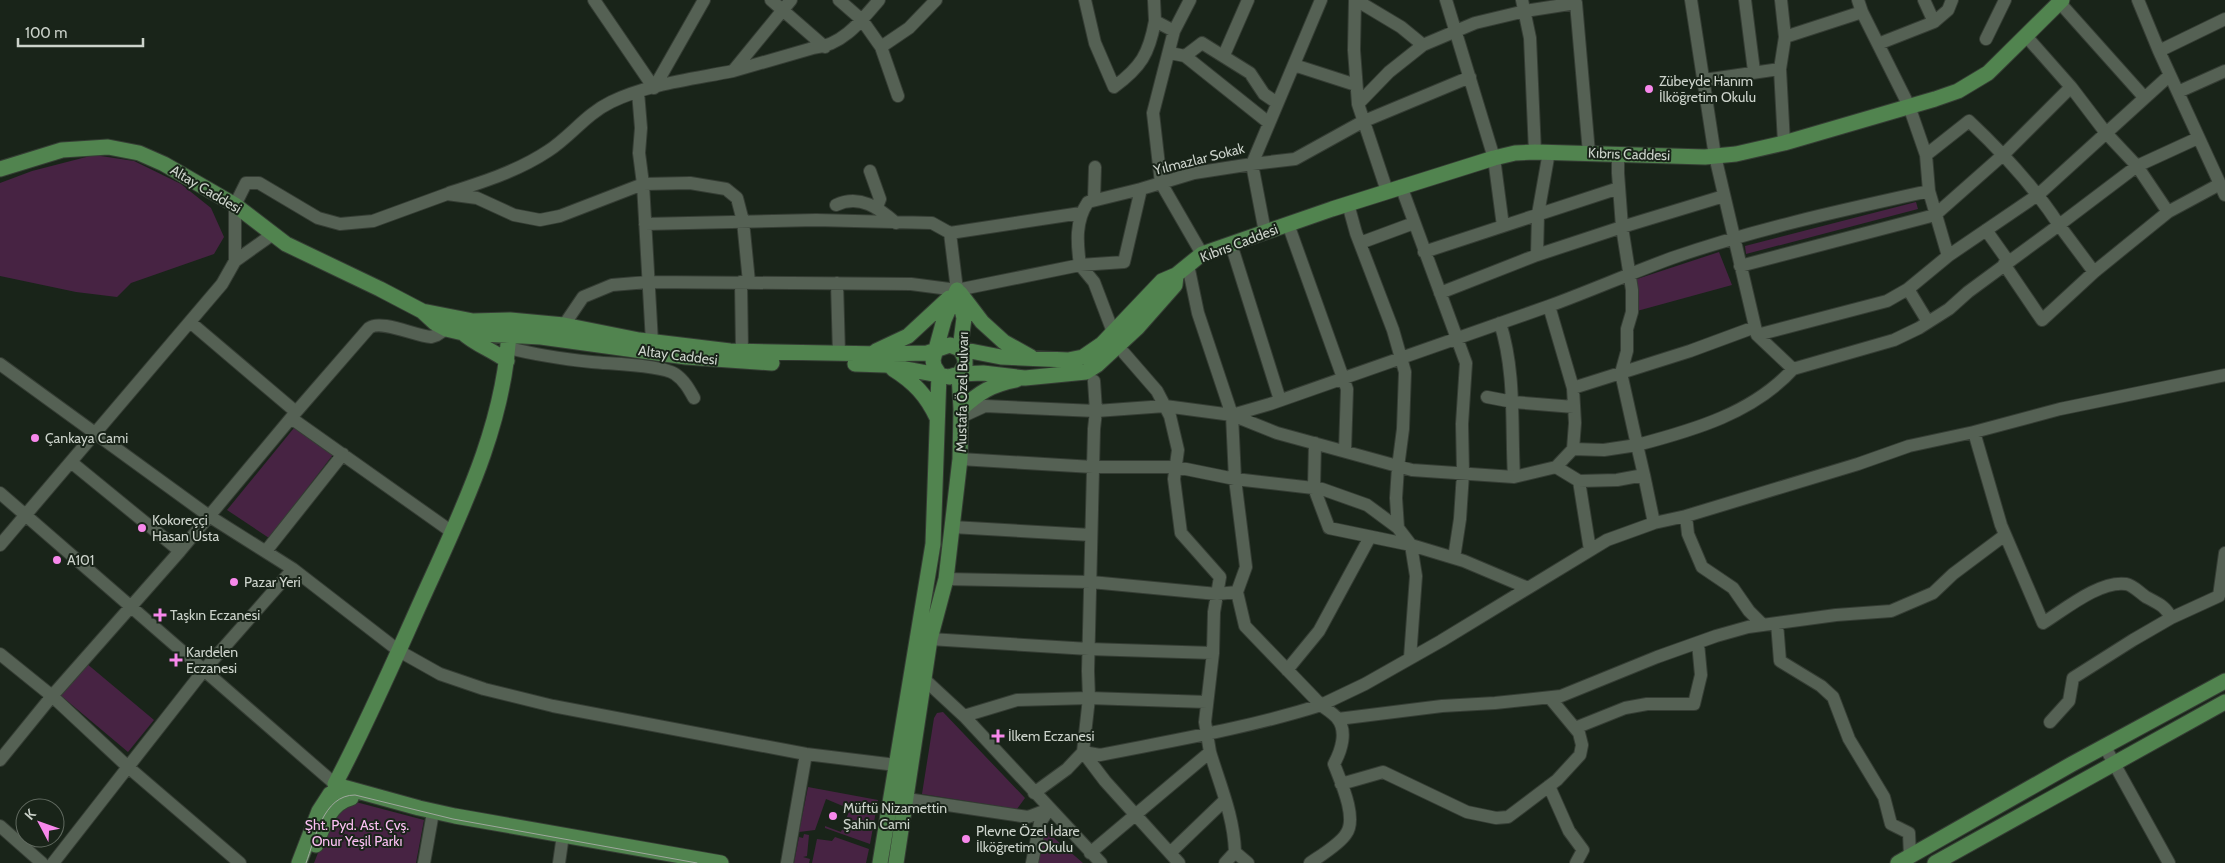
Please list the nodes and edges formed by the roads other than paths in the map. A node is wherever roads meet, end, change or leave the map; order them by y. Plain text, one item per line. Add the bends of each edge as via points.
1 (594, 0) edge
2 (704, 0) edge
3 (771, 0) edge
4 (790, 0) edge
5 (839, 0) edge
6 (879, 0) edge
7 (936, 0) edge
8 (1085, 0) edge
9 (1154, 0) edge
10 (1190, 0) edge
11 (1248, 0) edge
12 (1321, 0) edge
13 (1356, 0) edge
14 (1446, 0) edge
15 (1691, 0) edge
16 (1745, 0) edge
17 (1781, 0) edge
18 (1924, 0) edge
19 (1952, 0) edge
20 (2005, 0) edge
21 (2140, 0) edge
22 (2061, 1) edge
23 (1576, 2) edge
24 (1523, 6) edge
25 (1860, 6) edge
26 (782, 10) junction
27 (2225, 19) edge
28 (862, 20) junction
29 (1155, 21) junction
30 (1934, 22) junction
31 (1174, 31) junction
32 (1457, 31) junction
33 (2026, 36) junction
34 (1785, 37) junction
35 (1986, 39) dead end
36 (1878, 44) junction
37 (1423, 45) junction
38 (825, 47) junction
39 (880, 47) junction
40 (2159, 51) junction
41 (1170, 53) junction
42 (1224, 55) junction
43 (1185, 56) junction
44 (1294, 65) junction
45 (1780, 69) junction
46 (733, 71) junction
47 (2225, 71) edge
48 (1754, 72) junction
49 (2170, 75) junction
50 (1470, 77) junction
51 (1704, 80) junction
52 (1356, 85) junction
53 (2071, 87) junction
54 (654, 88) junction
55 (638, 92) junction
56 (2178, 92) junction
57 (898, 96) dead end
58 (2144, 97) junction
59 (1277, 103) junction
60 (1358, 104) junction
61 (1909, 106) junction
62 (1362, 122) junction
63 (1269, 123) junction
64 (2106, 133) junction
65 (2198, 138) junction
66 (1784, 143) junction
67 (1542, 152) junction
68 (1589, 153) junction
69 (1618, 154) junction
70 (2004, 154) junction
71 (1926, 155) junction
72 (1715, 156) junction
73 (1494, 158) junction
74 (1252, 164) junction
75 (2137, 166) junction
76 (1095, 167) dead end
77 (0, 169) edge
78 (870, 171) dead end
79 (1160, 183) junction
80 (643, 184) junction
81 (1619, 188) junction
82 (1394, 189) junction
83 (2223, 189) edge
84 (1142, 190) junction
85 (1928, 191) junction
86 (447, 194) junction
87 (2039, 194) junction
88 (1724, 196) junction
89 (1094, 200) junction
90 (1348, 204) junction
91 (235, 205) junction
92 (836, 205) dead end
93 (878, 207) junction
94 (2168, 212) junction
95 (1081, 213) junction
96 (1538, 214) junction
97 (1935, 214) junction
98 (742, 221) junction
99 (896, 223) junction
100 (1414, 223) junction
101 (645, 224) junction
102 (1288, 224) junction
103 (2059, 225) junction
104 (1504, 226) junction
105 (1622, 227) junction
106 (1986, 230) junction
107 (1265, 232) junction
108 (272, 234) junction
109 (950, 234) junction
110 (1734, 240) junction
111 (1360, 243) junction
112 (1231, 244) junction
113 (1424, 252) junction
114 (1202, 254) junction
115 (1537, 255) junction
116 (1948, 256) junction
117 (235, 261) junction
118 (2006, 263) junction
119 (1080, 265) junction
120 (1740, 266) junction
121 (1182, 270) junction
122 (2094, 272) junction
123 (1630, 275) junction
124 (648, 282) junction
125 (745, 282) junction
126 (837, 283) junction
127 (957, 290) junction
128 (1908, 290) junction
129 (1440, 293) junction
130 (1549, 306) junction
131 (422, 311) junction
132 (190, 322) junction
133 (1928, 322) junction
134 (1500, 323) junction
135 (564, 325) junction
136 (446, 329) junction
137 (1756, 331) junction
138 (1113, 332) junction
139 (463, 333) junction
140 (1457, 338) junction
141 (509, 341) junction
142 (652, 342) junction
143 (960, 350) junction
144 (937, 351) junction
145 (742, 352) junction
146 (1124, 353) dead end
147 (839, 354) junction
148 (870, 354) junction
149 (1401, 357) junction
150 (1033, 359) junction
151 (0, 364) edge
152 (885, 365) junction
153 (1793, 369) junction
154 (1621, 373) junction
155 (939, 374) junction
156 (959, 374) junction
157 (2225, 375) edge
158 (1025, 378) junction
159 (1342, 378) junction
160 (1094, 381) dead end
161 (1573, 388) junction
162 (1487, 396) dead end
163 (694, 398) dead end
164 (1280, 400) junction
165 (1513, 402) junction
166 (1165, 406) junction
167 (1574, 408) junction
168 (1096, 411) junction
169 (961, 413) junction
170 (293, 415) junction
171 (1232, 415) junction
172 (938, 421) junction
173 (96, 432) junction
174 (1974, 432) junction
175 (1314, 443) junction
176 (1637, 445) junction
177 (1573, 449) junction
178 (1345, 451) junction
179 (343, 454) junction
180 (960, 460) junction
181 (71, 462) junction
182 (1176, 467) junction
183 (1398, 467) junction
184 (1556, 467) junction
185 (1093, 468) junction
186 (1463, 473) junction
187 (1644, 474) junction
188 (1514, 477) junction
189 (1235, 479) junction
190 (1579, 480) junction
191 (1314, 488) junction
192 (0, 493) edge
193 (25, 516) junction
194 (209, 516) junction
195 (1686, 516) junction
196 (1654, 523) junction
197 (952, 527) junction
198 (1398, 528) junction
199 (452, 532) junction
200 (1092, 535) junction
201 (1370, 536) junction
202 (2005, 536) junction
203 (0, 545) edge
204 (1412, 545) junction
205 (1590, 550) junction
206 (180, 551) junction
207 (266, 551) junction
208 (2225, 553) edge
209 (1454, 558) junction
210 (293, 569) junction
211 (946, 579) junction
212 (1091, 582) junction
213 (1528, 588) junction
214 (1237, 592) junction
215 (1217, 594) junction
216 (130, 607) junction
217 (2172, 618) junction
218 (1777, 624) junction
219 (1763, 625) junction
220 (930, 639) junction
221 (1698, 643) junction
222 (1089, 649) junction
223 (399, 651) junction
224 (1213, 653) junction
225 (0, 654) edge
226 (1410, 658) junction
227 (204, 670) junction
228 (1287, 670) junction
229 (924, 679) junction
230 (2225, 681) edge
231 (52, 696) junction
232 (1089, 698) junction
233 (1550, 698) junction
234 (1207, 702) junction
235 (2225, 702) edge
236 (1321, 705) junction
237 (964, 716) junction
238 (1338, 719) junction
239 (2050, 722) dead end
240 (1575, 728) junction
241 (1207, 735) junction
242 (2104, 747) junction
243 (1083, 752) junction
244 (1210, 752) junction
245 (806, 754) junction
246 (0, 760) edge
247 (2113, 764) junction
248 (896, 765) junction
249 (128, 767) junction
250 (1341, 784) junction
251 (1549, 786) junction
252 (338, 792) junction
253 (1034, 793) junction
254 (907, 799) junction
255 (1225, 800) junction
256 (1049, 809) junction
257 (1135, 814) junction
258 (432, 818) junction
259 (0, 826) edge
260 (562, 842) junction
261 (1170, 852) junction
262 (1235, 852) junction
263 (1090, 853) junction
264 (1904, 859) edge
265 (42, 863) edge
266 (53, 863) edge
267 (240, 863) edge
268 (299, 863) edge
269 (310, 863) edge
270 (424, 863) edge
271 (559, 863) edge
272 (666, 863) edge
273 (722, 863) edge
274 (787, 863) edge
275 (880, 863) edge
276 (896, 863) edge
277 (1032, 863) edge
278 (1101, 863) edge
279 (1179, 863) edge
280 (1225, 863) edge
281 (1248, 863) edge
282 (1310, 863) edge
283 (1576, 863) edge
284 (1935, 863) edge
285 (2169, 863) edge

1 - 54 street
2 - 54 street
3 - 26 street
4 - 26 street
5 - 28 street
6 - 28 street
7 - 39 street via 909,28
8 - 29 street via 1095,43 1114,87 1130,75 1150,47
9 - 29 street
10 - 31 street
11 - 42 street
12 - 44 street, Yılmazlar Sokak
13 - 37 street via 1402,27
13 - 52 street
14 - 32 street
15 - 51 street
16 - 48 street
17 - 34 street
18 - 30 street
19 - 30 street via 1948,10
20 - 35 street
21 - 40 street
22 - 33 main road, Kıbrıs Caddesi
22 - 58 street
23 - 24 street
23 - 68 street
24 - 32 street
24 - 67 street via 1530,38
25 - 34 street
25 - 36 street
26 - 38 street
26 - 46 street
27 - 40 street
28 - 38 street
28 - 39 street
29 - 31 street
30 - 36 street
31 - 41 street
32 - 37 street
32 - 50 street
33 - 53 street
33 - 61 main road, Kıbrıs Caddesi via 1988,73 1958,91
34 - 45 street
36 - 61 street
37 - 60 street via 1389,72
38 - 46 street
39 - 57 street
40 - 49 street
41 - 43 street
41 - 79 street via 1153,113
42 - 43 street via 1202,43
42 - 59 street via 1250,72 1264,94
43 - 63 street
44 - 52 street
44 - 59 street, Yılmazlar Sokak
45 - 48 street
45 - 66 street
46 - 54 street
47 - 56 street
48 - 51 street
49 - 56 street
49 - 58 street
50 - 62 street
50 - 73 street
51 - 72 street
52 - 60 street
53 - 64 street
53 - 70 street
54 - 55 street
55 - 80 street
55 - 86 street via 592,113 549,151 527,163 486,182
56 - 65 street
58 - 64 street
59 - 63 street, Yılmazlar Sokak
60 - 62 street
61 - 66 main road, Kıbrıs Caddesi
61 - 71 street
62 - 74 street via 1295,159
62 - 82 street
63 - 74 street, Yılmazlar Sokak
64 - 75 street
64 - 87 street
65 - 75 street
65 - 83 street
66 - 72 main road, Kıbrıs Caddesi
67 - 68 main road, Kıbrıs Caddesi
67 - 73 main road, Kıbrıs Caddesi
67 - 96 street
68 - 69 main road, Kıbrıs Caddesi
69 - 72 main road, Kıbrıs Caddesi
69 - 81 street
70 - 71 street via 1969,120
70 - 87 street
70 - 97 street
71 - 85 street
72 - 88 street
73 - 82 main road, Kıbrıs Caddesi
73 - 104 street
74 - 79 street, Yılmazlar Sokak via 1194,173
74 - 107 street
75 - 94 street
75 - 103 street
76 - 89 street
77 - 91 main road, Altay Caddesi via 62,150 108,147 139,153 164,164
78 - 93 street via 880,200
79 - 84 street, Yılmazlar Sokak
79 - 114 street
80 - 86 street via 560,216 540,220 514,215 477,198
80 - 98 street via 690,184 726,190 737,198
80 - 101 street
81 - 96 street
81 - 105 street
82 - 90 main road, Kıbrıs Caddesi
82 - 100 street
83 - 94 street
84 - 89 street
84 - 119 street, Yılmazlar Sokak via 1124,262
85 - 97 street
85 - 110 street via 1838,211
86 - 91 street via 373,221 340,224 318,218 259,183 246,183
87 - 103 street
87 - 106 street
88 - 105 street
88 - 110 street
89 - 95 street via 1088,202
90 - 102 main road, Kıbrıs Caddesi
90 - 111 street
91 - 108 main road, Altay Caddesi
91 - 117 street
92 - 93 street via 845,200
93 - 99 street
94 - 122 street
95 - 109 street
95 - 119 street via 1077,240
96 - 104 street
96 - 115 street
97 - 116 street
97 - 120 street
98 - 99 street
98 - 101 street
98 - 125 street
99 - 109 street via 932,223
100 - 111 street
100 - 113 street
101 - 124 street
102 - 107 main road, Kıbrıs Caddesi
102 - 159 street
103 - 118 street
103 - 122 street
104 - 113 street
105 - 115 street
105 - 123 street
106 - 116 street
106 - 118 street
107 - 112 main road, Kıbrıs Caddesi
108 - 117 street
108 - 131 main road, Altay Caddesi via 286,244
109 - 127 street
110 - 120 street
110 - 123 street
111 - 149 street
112 - 114 main road, Kıbrıs Caddesi
112 - 164 street
113 - 129 street
114 - 121 main road, Kıbrıs Caddesi
115 - 129 street
116 - 128 street
117 - 132 street via 222,284
118 - 122 street via 2042,320
118 - 133 street via 1949,310
119 - 127 street
119 - 138 street via 1094,282
120 - 137 street
121 - 138 main road, Kıbrıs Caddesi via 1162,281
121 - 158 main road, Kıbrıs Caddesi via 1175,285 1137,328 1097,365 1086,372
121 - 171 street
123 - 130 street
123 - 154 street via 1632,312
124 - 125 street
124 - 135 street via 612,285 584,297
124 - 142 street
125 - 126 street
125 - 145 street
126 - 127 street via 911,284
126 - 147 street
127 - 143 main road, Mustafa Özel Bulvarı via 964,318
127 - 144 main road, Mustafa Özel Bulvarı via 944,320
127 - 148 main road via 908,336
127 - 150 main road via 982,322 1004,342
128 - 133 street
128 - 137 street via 1887,302
129 - 140 street
130 - 134 street
130 - 161 street
131 - 136 main road, Altay Caddesi
131 - 141 main road, Altay Caddesi via 473,321
132 - 170 street
132 - 173 street
133 - 153 street via 1894,340
134 - 140 street
134 - 165 street via 1508,347
135 - 141 main road, Altay Caddesi
135 - 142 main road, Altay Caddesi
136 - 139 main road, Altay Caddesi
136 - 170 street via 431,337 382,325 372,326
137 - 153 street
137 - 154 street
138 - 150 main road, Kıbrıs Caddesi via 1083,358
139 - 141 main road, Altay Caddesi
139 - 141 main road via 490,349
140 - 149 street
140 - 186 street via 1466,363
141 - 152 main road, Altay Caddesi via 541,337 686,357 748,362
141 - 163 street via 545,356 662,369 674,373 684,382
141 - 199 main road via 487,443
142 - 145 main road, Altay Caddesi
143 - 144 main road via 950,345
143 - 150 main road, Kıbrıs Caddesi
143 - 156 main road, Mustafa Özel Bulvarı via 965,359
144 - 148 main road, Altay Caddesi
144 - 155 main road, Mustafa Özel Bulvarı via 934,366
145 - 147 main road, Altay Caddesi
146 - 166 street via 1157,391
147 - 148 main road, Altay Caddesi
149 - 159 street
149 - 183 street via 1405,372 1404,429
151 - 173 street
152 - 155 main road, Altay Caddesi
152 - 172 main road via 920,390
153 - 176 street via 1777,387 1707,425
154 - 161 street
154 - 176 street
155 - 156 main road via 949,377
155 - 172 main road, Mustafa Özel Bulvarı
156 - 158 main road, Kıbrıs Caddesi via 983,372
156 - 169 main road, Mustafa Özel Bulvarı
157 - 174 street via 2060,409
158 - 169 main road via 1003,382 979,392
159 - 164 street
159 - 178 street via 1347,389
160 - 168 street
161 - 167 street
162 - 165 street
164 - 171 street
165 - 167 street
165 - 188 street
166 - 168 street
166 - 171 street
166 - 182 street via 1178,450
167 - 177 street
168 - 169 street via 985,406
168 - 185 street
169 - 180 main road, Mustafa Özel Bulvarı
170 - 179 street
170 - 194 street
171 - 175 street
171 - 189 street
172 - 248 main road, Mustafa Özel Bulvarı via 933,544
173 - 181 street
173 - 194 street
174 - 195 street via 1908,446
174 - 202 street
175 - 178 street
175 - 191 street
176 - 177 street via 1604,450
176 - 187 street
177 - 184 street
178 - 183 street
179 - 199 street
179 - 207 street
180 - 185 street
180 - 197 main road, Mustafa Özel Bulvarı
181 - 193 street
181 - 206 street
182 - 185 street
182 - 189 street
182 - 215 street via 1174,479 1180,533 1220,577
183 - 186 street
183 - 198 street
184 - 188 street
184 - 190 street
185 - 200 street
186 - 188 street
186 - 209 street
187 - 190 street via 1618,480
187 - 196 street
189 - 191 street
189 - 214 street via 1246,567
190 - 205 street
191 - 198 street via 1367,505
191 - 201 street via 1329,528
192 - 193 street
193 - 203 street
193 - 216 street
194 - 206 street
194 - 207 street
195 - 196 street
195 - 219 street via 1688,534 1702,567 1733,588
196 - 205 street via 1607,540
197 - 200 street
197 - 211 main road, Mustafa Özel Bulvarı
198 - 204 street
199 - 223 main road
200 - 212 street
201 - 204 street
201 - 228 street via 1319,632
202 - 217 street via 2042,623 2110,584 2128,584 2168,610
202 - 218 street via 1933,593 1891,611
204 - 209 street
204 - 226 street via 1416,576
205 - 213 street
206 - 216 street
207 - 210 street
208 - 217 street via 2219,596
209 - 213 street
210 - 223 street
210 - 227 street
211 - 212 street
211 - 220 main road, Mustafa Özel Bulvarı
212 - 215 street
212 - 222 street
213 - 226 street
214 - 215 street
214 - 228 street via 1245,626
215 - 224 street
216 - 227 street
216 - 231 street
217 - 239 street via 2073,678 2069,701
218 - 219 street
218 - 264 street via 1780,661 1821,686 1832,698 1849,739 1884,797 1891,824 1909,833
219 - 221 street
220 - 222 street
220 - 229 main road, Mustafa Özel Bulvarı
221 - 233 street
221 - 240 street via 1702,675 1694,704 1646,704 1626,708
222 - 224 street
222 - 232 street
223 - 245 street via 440,674 515,698
223 - 252 main road
224 - 234 street
225 - 231 street
226 - 236 street
227 - 249 street
227 - 252 street
228 - 236 street
229 - 237 street
229 - 254 main road, Mustafa Özel Bulvarı
230 - 242 main road
231 - 246 street
231 - 249 street
232 - 234 street
232 - 237 street via 1016,700
232 - 243 street
233 - 238 street via 1442,706
233 - 240 street
234 - 241 street
235 - 247 main road
236 - 238 street
236 - 241 street via 1274,720
237 - 253 street
238 - 250 street via 1341,750 1334,764
240 - 251 street via 1580,733 1580,755
241 - 243 street via 1100,754
241 - 244 street
242 - 247 street
242 - 264 main road
243 - 253 street via 1067,769
243 - 257 street
244 - 255 street
244 - 257 street
245 - 248 street
245 - 274 street
247 - 284 main road
247 - 285 street
248 - 275 main road, Mustafa Özel Bulvarı
249 - 266 street
249 - 267 street
250 - 251 street via 1383,772 1467,812 1496,818 1508,817
250 - 282 street via 1348,803 1350,824 1346,834
251 - 283 street via 1569,831 1583,850
252 - 258 main road
252 - 268 main road via 330,794 319,810
252 - 269 main road via 338,803 329,815
252 - 273 main road via 344,787 454,816
253 - 256 street
254 - 256 street via 1028,817
254 - 276 main road, Mustafa Özel Bulvarı
255 - 261 street
255 - 262 street via 1235,835
256 - 263 street
256 - 277 street via 1040,823
257 - 261 street
257 - 263 street
258 - 260 main road
258 - 270 street
259 - 265 street
260 - 271 street
260 - 272 main road
261 - 279 street
262 - 280 street
262 - 281 street
263 - 278 street

